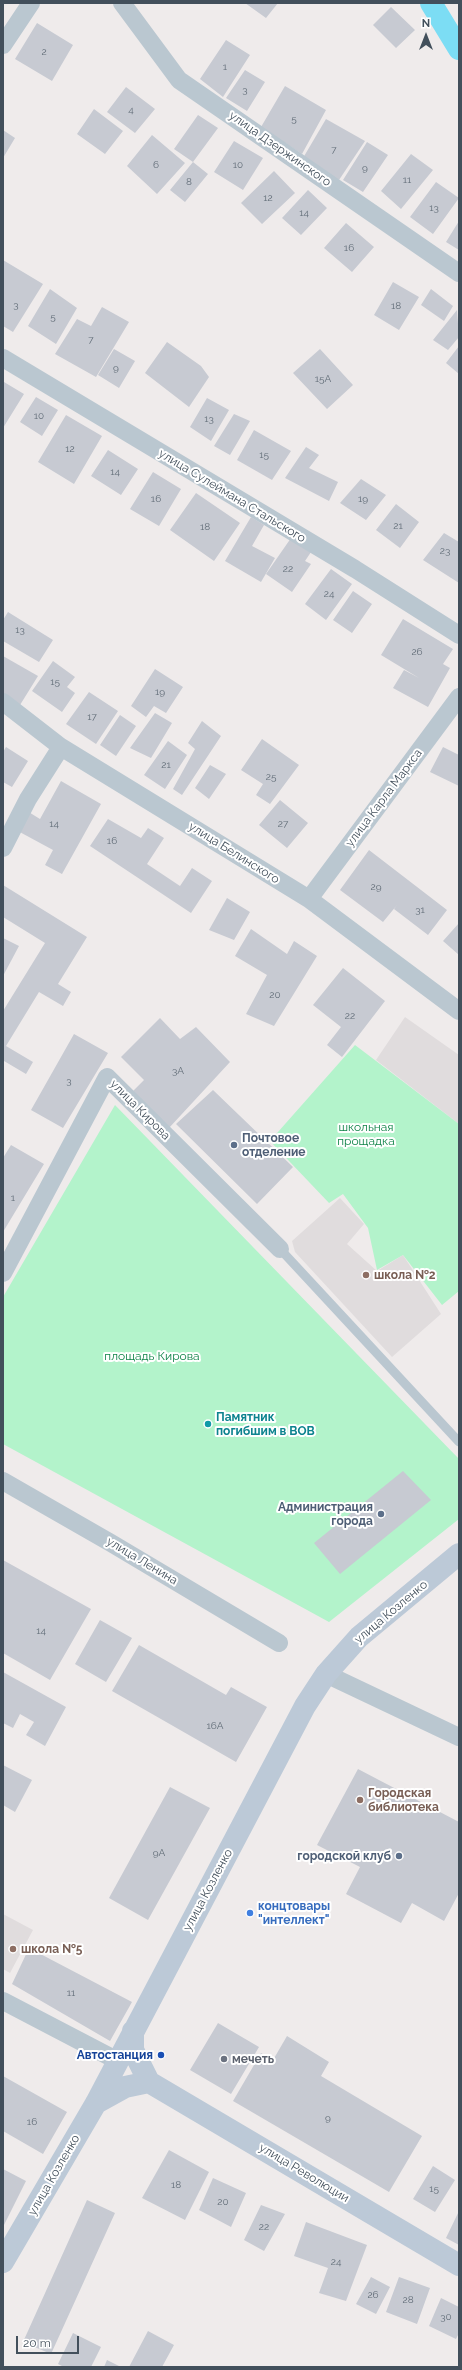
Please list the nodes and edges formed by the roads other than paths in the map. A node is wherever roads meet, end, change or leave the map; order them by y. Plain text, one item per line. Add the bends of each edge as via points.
1 (31, 3) edge
2 (122, 3) edge
3 (3, 45) edge
4 (459, 273) edge
5 (3, 358) edge
6 (459, 636) edge
7 (459, 697) edge
8 (3, 702) edge
9 (61, 747) junction
10 (3, 848) edge
11 (309, 899) junction
12 (459, 1011) edge
13 (280, 1249) joint
14 (3, 1273) edge
15 (459, 1442) edge
16 (3, 1482) edge
17 (459, 1554) edge
18 (279, 1643) dead end
19 (326, 1674) junction
20 (459, 1737) edge
21 (3, 2001) edge
22 (133, 2031) junction
23 (118, 2062) junction
24 (149, 2082) junction
25 (96, 2103) junction
26 (3, 2262) edge
27 (459, 2265) edge

1 - 3 street
2 - 4 street, улица Дзержинского via 179,80
5 - 6 street, улица Сулеймана Стальского via 355,569
7 - 11 street, улица Карла Маркса
8 - 9 street, улица Белинского
9 - 10 street via 28,799
9 - 11 street, улица Белинского
11 - 12 street, улица Белинского
13 - 14 street, улица Кирова via 107,1077
13 - 15 lane
16 - 18 street, улица Ленина
17 - 19 street, улица Козленко via 359,1637
19 - 20 street
19 - 22 street, улица Козленко via 305,1706
21 - 23 street
22 - 23 street, улица Козленко
22 - 24 street via 133,2050
23 - 25 street, улица Козленко
24 - 25 street via 125,2087
24 - 27 street, улица Революции
25 - 26 street, улица Козленко

